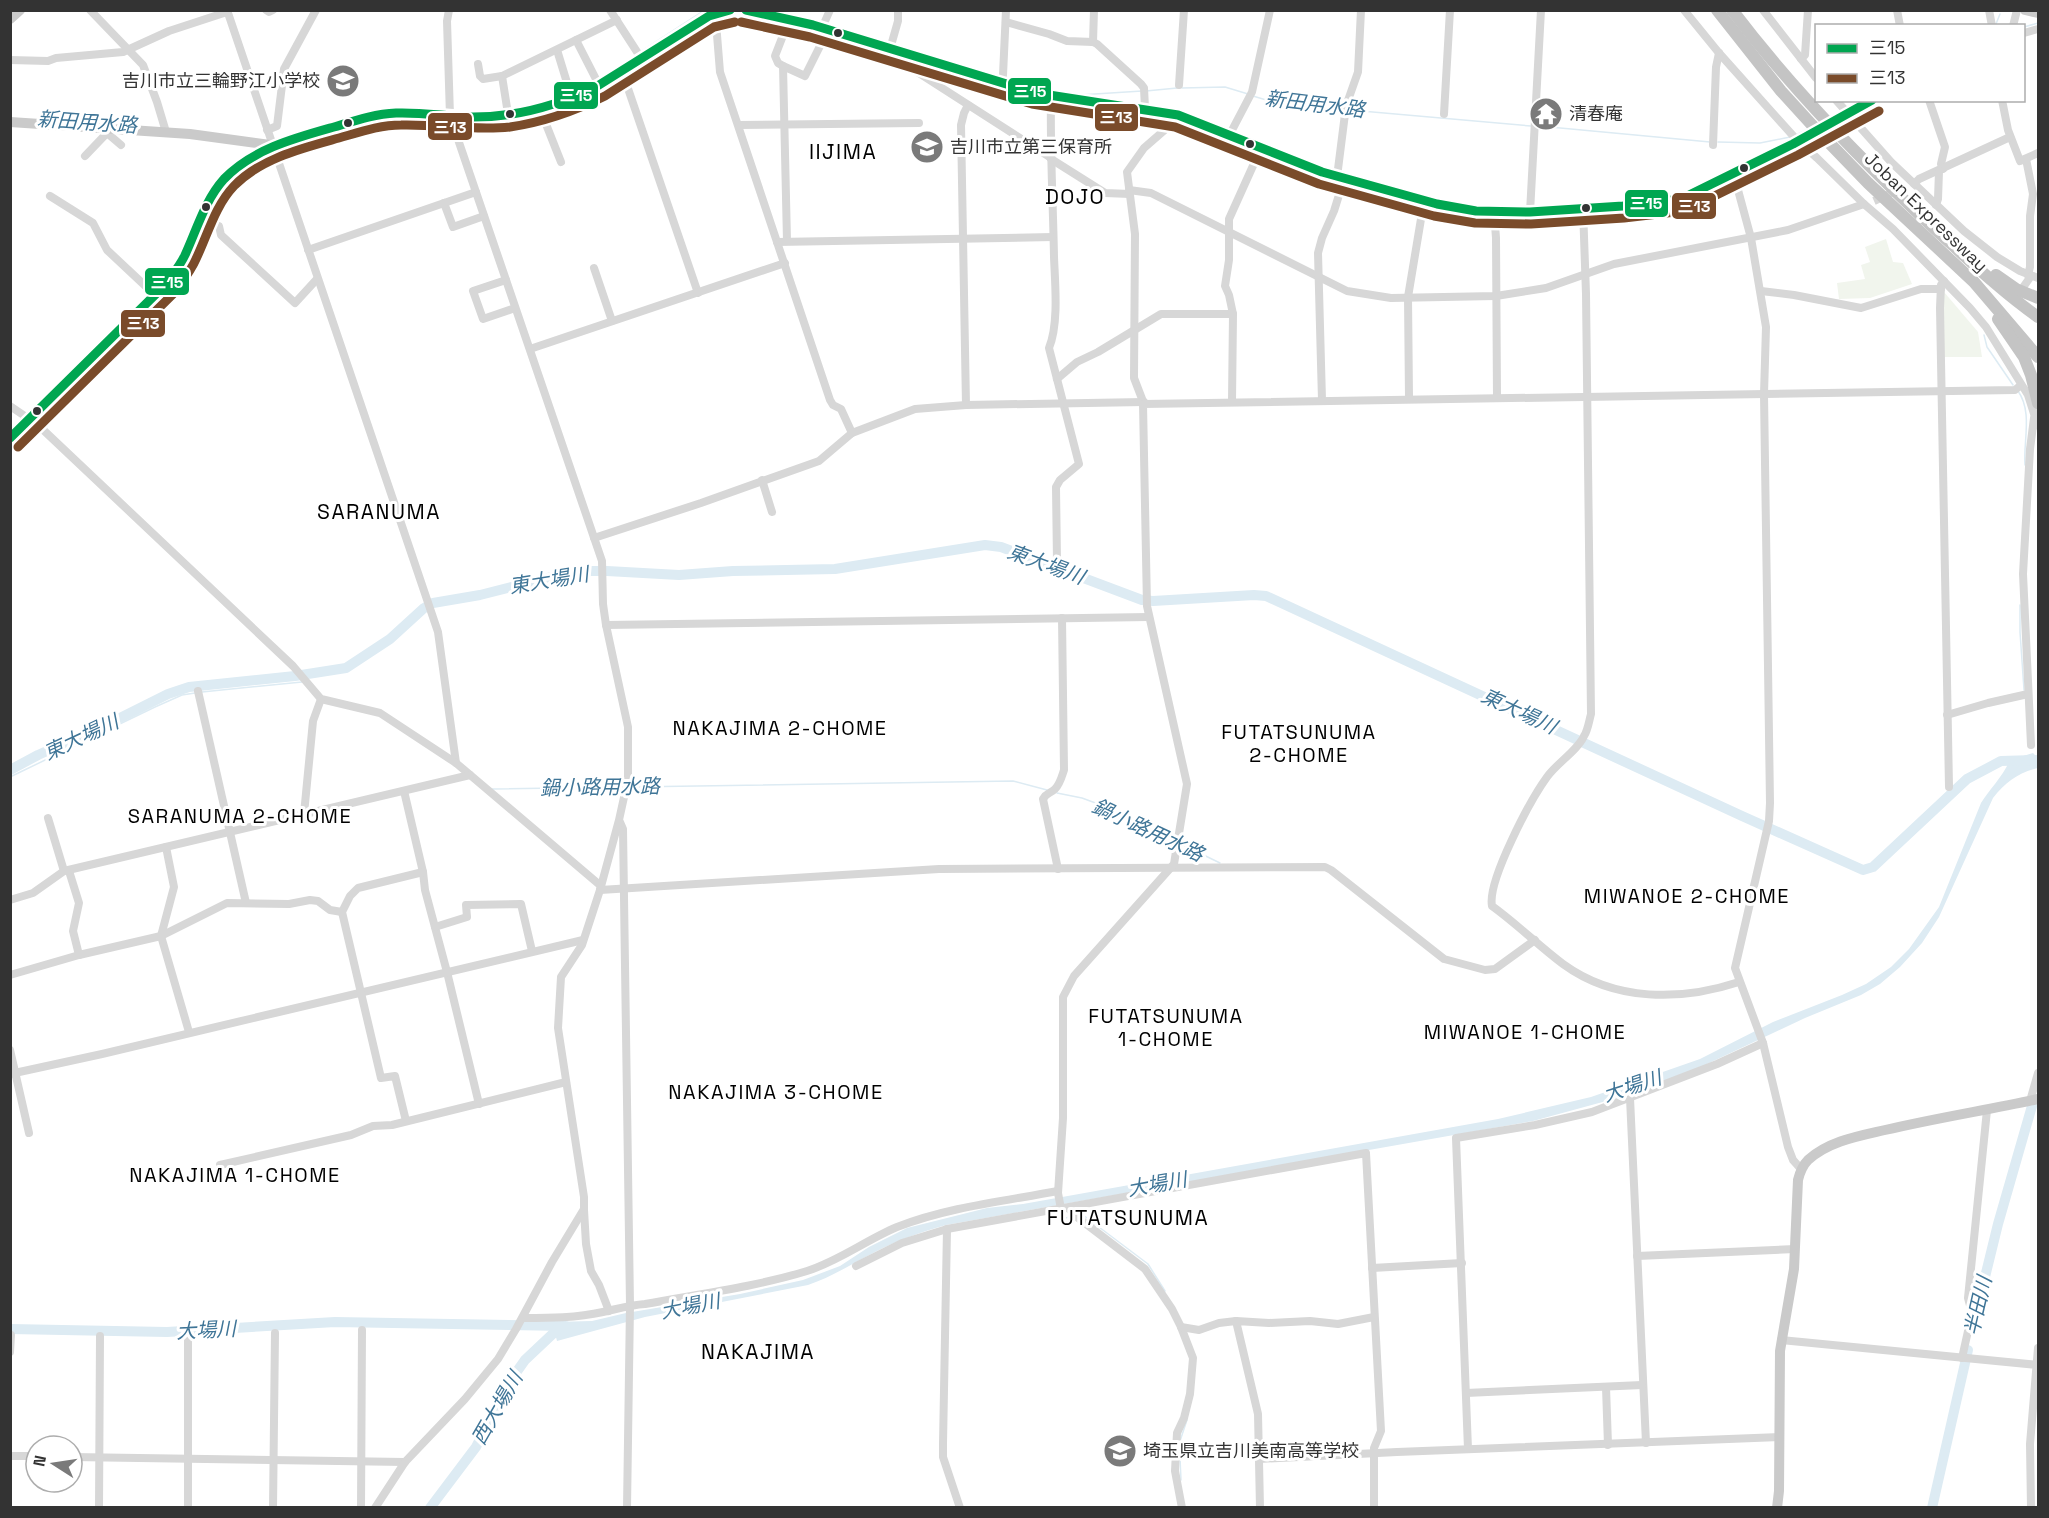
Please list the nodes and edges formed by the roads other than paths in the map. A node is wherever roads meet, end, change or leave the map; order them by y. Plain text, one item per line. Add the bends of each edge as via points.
1 (20, 10) edge
2 (90, 10) edge
3 (266, 10) edge
4 (273, 10) edge
5 (316, 10) edge
6 (449, 10) edge
7 (610, 10) edge
8 (622, 10) edge
9 (732, 10) edge
10 (744, 10) edge
11 (830, 10) edge
12 (898, 10) edge
13 (1006, 10) edge
14 (1094, 10) edge
15 (1184, 10) edge
16 (1270, 10) edge
17 (1361, 10) edge
18 (1450, 10) edge
19 (1541, 10) edge
20 (1684, 10) edge
21 (1717, 10) edge
22 (1732, 10) edge
23 (1763, 10) edge
24 (1808, 10) edge
25 (2025, 10) edge
26 (229, 12) edge
27 (715, 12) edge
28 (2038, 13) edge
29 (10, 19) edge
30 (616, 20) junction
31 (789, 20) junction
32 (1006, 22) junction
33 (824, 26) junction
34 (576, 40) junction
35 (1094, 42) junction
36 (889, 45) junction
37 (127, 50) junction
38 (557, 50) junction
39 (1719, 53) junction
40 (639, 55) junction
41 (1801, 58) junction
42 (10, 60) edge
43 (478, 64) dead end
44 (783, 66) junction
45 (618, 70) junction
46 (502, 76) junction
47 (1815, 77) edge
48 (1002, 79) junction
49 (597, 82) junction
50 (1179, 85) dead end
51 (571, 96) junction
52 (1052, 97) junction
53 (1838, 102) edge
54 (1868, 102) edge
55 (1930, 102) edge
56 (2002, 102) edge
57 (968, 105) junction
58 (1145, 108) junction
59 (540, 109) junction
60 (508, 111) junction
61 (1846, 112) junction
62 (450, 113) junction
63 (1444, 114) dead end
64 (1178, 115) junction
65 (10, 122) edge
66 (785, 123) junction
67 (919, 123) dead end
68 (739, 125) junction
69 (267, 130) junction
70 (108, 131) junction
71 (166, 132) junction
72 (1230, 134) junction
73 (2010, 137) junction
74 (1795, 138) junction
75 (1713, 141) dead end
76 (121, 145) dead end
77 (272, 145) junction
78 (1262, 148) junction
79 (2038, 153) edge
80 (85, 156) dead end
81 (1051, 159) junction
82 (2026, 159) junction
83 (561, 162) dead end
84 (1739, 170) junction
85 (1941, 170) junction
86 (1340, 178) junction
87 (1912, 182) junction
88 (1902, 188) tunnel mouth
89 (476, 192) junction
90 (1130, 192) junction
91 (50, 196) dead end
92 (1424, 201) junction
93 (444, 203) junction
94 (1869, 203) junction
95 (1936, 205) junction
96 (1583, 208) junction
97 (1494, 212) junction
98 (1530, 212) junction
99 (1899, 212) junction
100 (484, 216) junction
101 (199, 220) junction
102 (1228, 232) junction
103 (1053, 237) junction
104 (964, 238) junction
105 (1751, 238) junction
106 (1948, 241) junction
107 (782, 242) junction
108 (308, 250) junction
109 (785, 263) junction
110 (594, 268) dead end
111 (1585, 274) junction
112 (2032, 276) edge
113 (1319, 277) junction
114 (317, 279) junction
115 (506, 280) junction
116 (1942, 285) junction
117 (2024, 285) dead end
118 (1761, 291) junction
119 (698, 292) junction
120 (155, 295) junction
121 (1496, 296) junction
122 (1408, 297) junction
123 (2038, 298) edge
124 (515, 308) junction
125 (1233, 314) junction
126 (2038, 317) edge
127 (612, 321) junction
128 (1994, 321) dead end
129 (1986, 327) junction
130 (1136, 329) junction
131 (530, 349) junction
132 (2038, 357) edge
133 (1057, 379) junction
134 (2021, 385) junction
135 (1941, 390) junction
136 (1764, 394) junction
137 (1587, 396) junction
138 (1409, 398) junction
139 (1497, 398) junction
140 (1322, 400) junction
141 (1232, 401) junction
142 (1144, 403) junction
143 (2038, 403) edge
144 (1062, 404) junction
145 (966, 405) junction
146 (10, 406) edge
147 (30, 418) junction
148 (2036, 422) edge
149 (852, 433) junction
150 (10, 438) edge
151 (762, 480) junction
152 (772, 512) dead end
153 (594, 538) junction
154 (1057, 562) dead end
155 (1149, 617) junction
156 (1062, 618) junction
157 (606, 625) junction
158 (198, 691) dead end
159 (2025, 695) junction
160 (321, 699) junction
161 (1947, 715) junction
162 (2033, 742) edge
163 (456, 763) junction
164 (470, 775) junction
165 (1949, 787) dead end
166 (404, 791) junction
167 (304, 814) junction
168 (48, 818) dead end
169 (620, 820) junction
170 (230, 832) junction
171 (166, 847) junction
172 (1170, 868) junction
173 (1058, 869) junction
174 (67, 871) junction
175 (423, 872) junction
176 (601, 888) junction
177 (624, 888) junction
178 (10, 900) edge
179 (246, 903) junction
180 (342, 912) junction
181 (435, 927) junction
182 (161, 936) junction
183 (583, 940) junction
184 (1535, 940) junction
185 (532, 951) junction
186 (79, 955) junction
187 (447, 972) junction
188 (10, 975) edge
189 (1739, 982) junction
190 (360, 992) junction
191 (189, 1032) junction
192 (1762, 1041) junction
193 (10, 1050) edge
194 (13, 1073) edge
195 (2038, 1073) edge
196 (566, 1083) junction
197 (1630, 1098) junction
198 (2036, 1099) edge
199 (479, 1104) junction
200 (1987, 1110) junction
201 (406, 1121) junction
202 (29, 1133) dead end
203 (220, 1165) dead end
204 (1801, 1169) junction
205 (1058, 1192) junction
206 (1063, 1208) junction
207 (584, 1209) junction
208 (946, 1229) junction
209 (1796, 1249) junction
210 (1637, 1256) junction
211 (1462, 1263) junction
212 (856, 1266) dead end
213 (1372, 1268) junction
214 (630, 1306) junction
215 (609, 1311) junction
216 (1374, 1317) junction
217 (523, 1318) junction
218 (1236, 1321) junction
219 (1184, 1328) junction
220 (362, 1330) dead end
221 (275, 1333) dead end
222 (188, 1334) dead end
223 (11, 1335) edge
224 (100, 1336) dead end
225 (1781, 1340) junction
226 (2038, 1348) edge
227 (10, 1353) edge
228 (1964, 1358) junction
229 (2038, 1365) edge
230 (1642, 1385) junction
231 (1606, 1387) junction
232 (1466, 1393) junction
233 (1780, 1437) junction
234 (1646, 1443) junction
235 (1608, 1444) junction
236 (1468, 1449) junction
237 (1374, 1454) junction
238 (24, 1456) edge
239 (84, 1457) edge
240 (99, 1457) junction
241 (188, 1458) junction
242 (1259, 1459) junction
243 (10, 1460) edge
244 (274, 1461) junction
245 (361, 1462) junction
246 (405, 1462) junction
247 (2033, 1504) edge
248 (99, 1508) edge
249 (188, 1508) edge
250 (273, 1508) edge
251 (361, 1508) edge
252 (375, 1508) edge
253 (627, 1508) edge
254 (960, 1508) edge
255 (1182, 1508) edge
256 (1260, 1508) edge
257 (1374, 1508) edge
258 (1778, 1508) edge

1 - 29 main road
2 - 37 street
3 - 4 street
5 - 69 street via 284,69 277,126
6 - 62 street
7 - 30 street
8 - 30 street
9 - 27 street
10 - 31 street
11 - 33 street
12 - 36 street
13 - 32 street
14 - 35 street
15 - 50 street
16 - 72 street via 1251,95
17 - 86 street via 1358,72 1345,109
18 - 63 street
19 - 98 street
20 - 39 street
21 - 99 highway, Joban Expressway via 1781,91
22 - 106 highway, Joban Expressway via 1824,119
23 - 41 street
24 - 41 street via 1805,55
25 - 28 main road
26 - 37 street
26 - 69 street
27 - 40 street
27 - 68 street via 720,72
30 - 34 street
30 - 40 street
31 - 33 street
31 - 44 street via 775,56
32 - 35 street via 1067,41
32 - 48 street
33 - 36 street
33 - 44 street via 805,76
34 - 38 street
34 - 49 street
35 - 58 street via 1144,91
36 - 48 street
36 - 57 street via 888,54
37 - 42 street via 48,61
37 - 71 street via 143,65
38 - 46 street
38 - 51 street
39 - 74 street
39 - 75 street
40 - 45 street
41 - 47 street
43 - 46 street via 483,79
44 - 66 street
45 - 49 street
45 - 119 street
46 - 60 street
48 - 52 street
49 - 51 street
51 - 59 street
52 - 58 street
52 - 81 street
53 - 61 street
54 - 61 street
55 - 85 street via 1945,147
56 - 73 street
57 - 81 street
57 - 104 street via 961,125
58 - 64 street
59 - 60 street
59 - 83 street
60 - 62 street
61 - 74 street
61 - 87 street
62 - 77 street via 383,114
62 - 89 street
64 - 72 street
64 - 90 street via 1144,148 1127,172
65 - 70 main road
66 - 67 street
66 - 68 street
66 - 107 street
68 - 107 street
69 - 77 street
70 - 71 main road
70 - 76 street
70 - 80 street
71 - 77 main road
72 - 78 street
73 - 82 street via 2020,161
73 - 85 street
74 - 84 street
74 - 94 street
77 - 101 main road via 229,173 215,189
77 - 108 street
78 - 86 street
78 - 102 street via 1229,219
79 - 82 street
81 - 90 street via 1105,193
81 - 103 street
82 - 112 street via 2033,195
84 - 96 street via 1681,199
84 - 105 street via 1738,190
85 - 87 street
85 - 95 street
86 - 92 street
86 - 113 street via 1334,211 1318,254
87 - 88 street
87 - 95 street
89 - 93 street
89 - 100 street
90 - 102 street via 1151,193
90 - 130 street via 1135,234
91 - 120 street via 93,223 107,250
92 - 97 street
92 - 122 street
93 - 100 street via 453,227
93 - 108 street
94 - 105 street via 1799,227
94 - 116 street
95 - 112 street via 1983,246
96 - 98 street
96 - 111 street
97 - 98 street
97 - 121 street
99 - 132 highway, Joban Expressway via 1974,282
99 - 143 highway via 1906,227 1999,320 2024,357
100 - 115 street
101 - 114 street via 219,226 221,235 295,303
101 - 120 main road via 180,264
102 - 113 street
102 - 125 street via 1225,286
103 - 104 street
103 - 133 street via 1054,337 1049,348
104 - 107 street
104 - 145 street
105 - 111 street via 1614,264
105 - 118 street
106 - 123 highway via 2008,284
106 - 126 highway, Joban Expressway
107 - 109 street
108 - 114 street
109 - 119 street
109 - 149 street via 830,400 841,409
110 - 127 street
111 - 121 street via 1546,288
111 - 137 street
112 - 117 street
113 - 122 street via 1347,291
113 - 140 street
114 - 163 street via 440,642
115 - 124 street
115 - 124 street via 473,291 483,319
116 - 118 street via 1861,308
116 - 129 street
116 - 135 street
118 - 136 street via 1766,327
119 - 127 street
120 - 147 main road
121 - 122 street
121 - 139 street
122 - 138 street
124 - 131 street
125 - 130 street via 1161,314
125 - 141 street
127 - 131 street
128 - 129 street
129 - 134 street
130 - 133 street via 1077,362
130 - 142 street via 1134,378
131 - 153 street
133 - 144 street
134 - 135 street via 2015,390
134 - 148 street
135 - 136 street
135 - 161 street
136 - 137 street
136 - 189 street via 1770,803 1735,968
137 - 139 street
137 - 184 street via 1592,714 1580,742 1549,774 1531,800 1492,887 1492,906
138 - 139 street
138 - 140 street
140 - 141 street
141 - 142 street
142 - 144 street
142 - 155 street
144 - 145 street
144 - 154 street via 1079,464 1056,487
145 - 149 street via 915,410
146 - 147 street
147 - 150 main road
147 - 160 street via 298,672
148 - 159 street via 2030,449 2023,574
149 - 151 street via 819,461
151 - 152 street
151 - 153 street
153 - 157 street via 602,566
155 - 156 street
155 - 172 street via 1187,784 1176,858
156 - 157 street
156 - 173 street via 1064,770 1055,789 1043,799
157 - 169 street via 628,727 628,779
158 - 170 street
159 - 161 street
159 - 162 street
160 - 163 street via 380,713
160 - 167 street via 313,721
161 - 165 street
163 - 164 street
164 - 166 street
164 - 176 street
166 - 167 street
166 - 175 street
167 - 170 street
168 - 174 street
169 - 176 street
169 - 177 street
170 - 171 street
170 - 179 street
171 - 174 street
171 - 182 street via 174,887
172 - 173 street
172 - 184 street via 1325,867 1444,959 1485,970 1495,969
172 - 205 street via 1074,976 1063,997 1063,1118
173 - 177 street via 939,869
174 - 178 street via 33,893
174 - 186 street via 80,903 73,931
175 - 180 street via 358,888
175 - 181 street
176 - 177 street
176 - 183 street
177 - 214 street
179 - 180 street via 289,904 310,900
179 - 182 street via 227,903
180 - 190 street
181 - 185 street via 467,917 466,905 521,904
181 - 187 street
182 - 186 street
182 - 191 street
183 - 185 street
183 - 196 street via 561,977 558,1028
184 - 189 street via 1581,976 1636,995 1696,994
185 - 187 street
186 - 188 street
187 - 190 street
187 - 199 street
189 - 192 street
190 - 191 street
190 - 201 street via 381,1078 395,1076
191 - 194 street
192 - 197 street via 1717,1064
192 - 204 street via 1788,1148
193 - 194 street
194 - 202 street
195 - 198 street
196 - 199 street
196 - 207 street
197 - 210 street
197 - 211 street via 1592,1112 1456,1138
198 - 200 main road
199 - 201 street
200 - 204 main road via 1934,1118 1845,1140 1816,1154
200 - 228 street via 1968,1298 1972,1309
201 - 203 street
204 - 209 main road
205 - 206 street
205 - 214 street via 947,1212 898,1227 806,1272
206 - 208 street
206 - 213 street via 1366,1153
206 - 219 street via 1145,1269
207 - 215 street via 591,1271
207 - 217 street
208 - 212 street via 902,1243
208 - 254 street via 943,1457
209 - 210 street
209 - 225 main road
210 - 230 street
211 - 213 street
211 - 232 street
213 - 216 street
214 - 215 street
214 - 253 street
215 - 217 street via 576,1317
216 - 218 street via 1338,1324
216 - 237 street via 1381,1431
217 - 246 street via 498,1359
218 - 219 street via 1199,1330
218 - 242 street via 1258,1414
219 - 255 street via 1193,1358 1190,1394 1177,1433 1175,1471
220 - 245 street
221 - 244 street
222 - 241 street
223 - 227 street
224 - 240 street
225 - 228 street
225 - 233 main road
226 - 229 street
228 - 229 street
229 - 247 street via 2030,1444
230 - 231 street
230 - 234 street
231 - 232 street
231 - 235 street
232 - 236 street
233 - 234 street
233 - 258 main road
234 - 235 street
235 - 236 street
236 - 237 street
237 - 242 street
237 - 257 street
238 - 243 street via 10,1456
239 - 240 street
240 - 241 street
240 - 248 street
241 - 244 street
241 - 249 street
242 - 256 street
244 - 245 street
244 - 250 street
245 - 246 street
245 - 251 street
246 - 252 street

